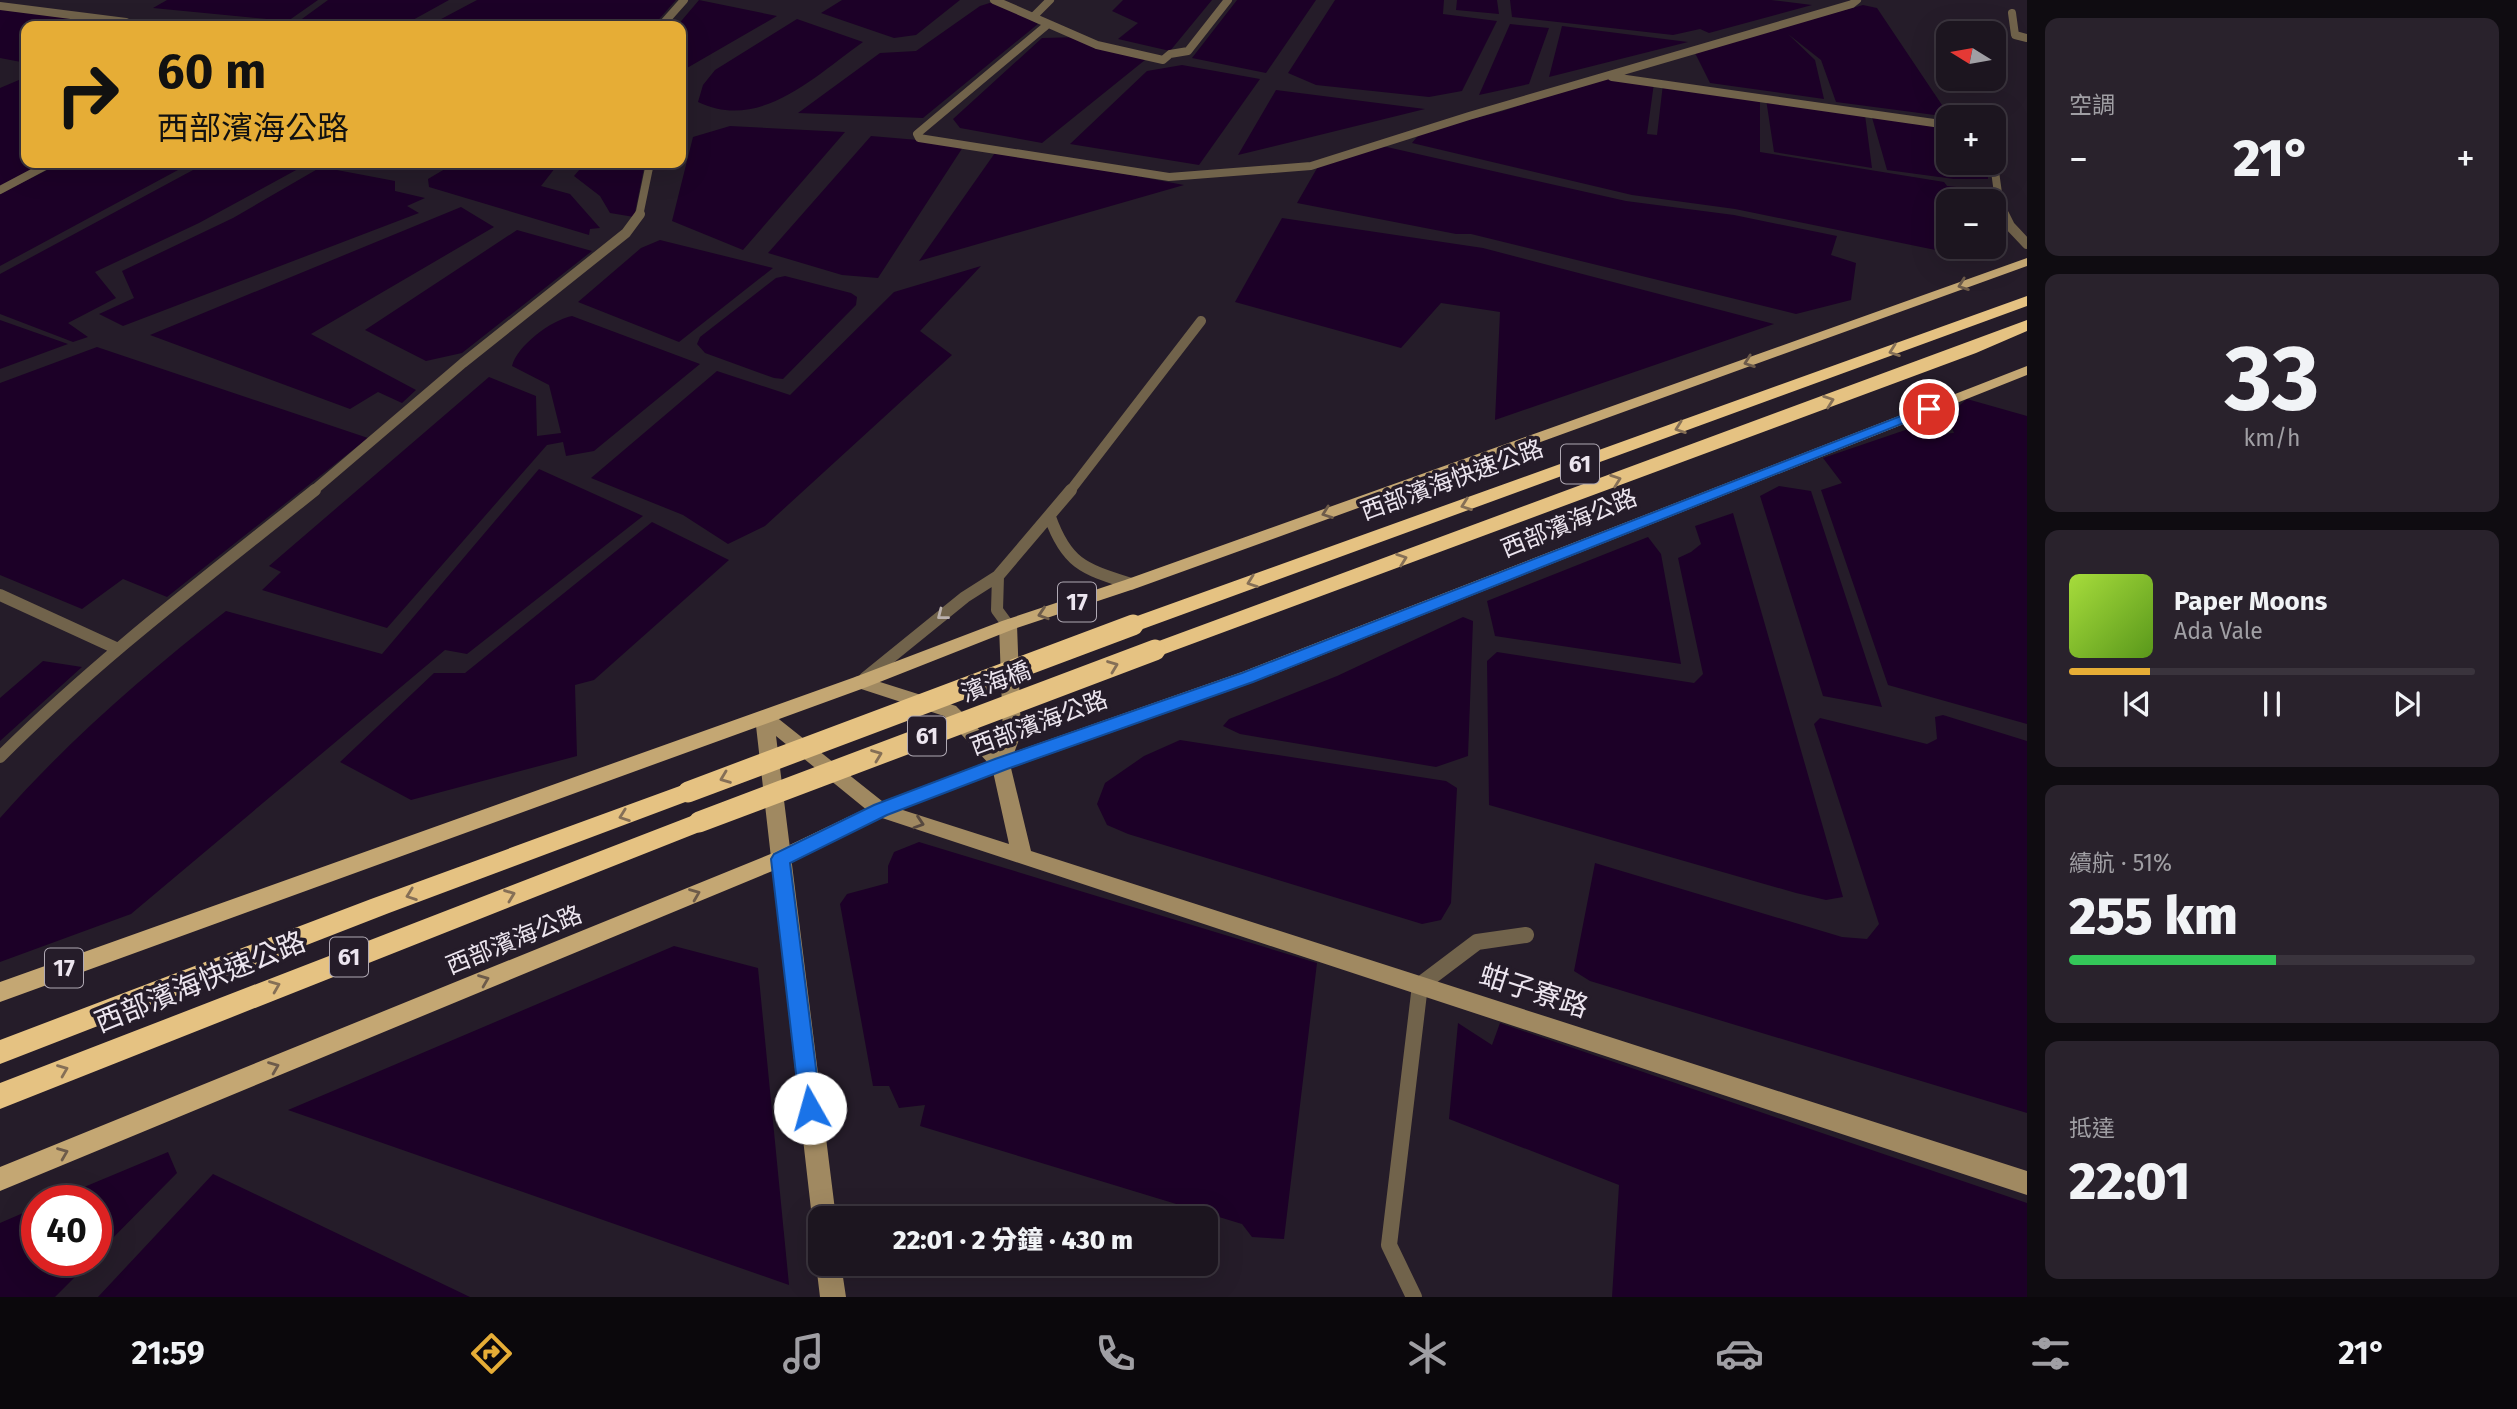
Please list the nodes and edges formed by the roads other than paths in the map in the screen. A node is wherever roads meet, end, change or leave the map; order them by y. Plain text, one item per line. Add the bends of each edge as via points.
1 (684, 0) edge
2 (994, 0) edge
3 (1050, 0) edge
4 (1228, 0) edge
5 (1857, 0) edge
6 (0, 6) edge
7 (2012, 13) dead end
8 (1033, 17) junction
9 (118, 21) edge
10 (665, 21) edge
11 (1047, 24) junction
12 (2027, 38) edge
13 (1608, 76) junction
14 (1936, 123) edge
15 (42, 168) edge
16 (649, 168) edge
17 (1996, 175) edge
18 (0, 190) edge
19 (2027, 244) edge
20 (2027, 262) edge
21 (2027, 301) edge
22 (1201, 321) dead end
23 (2027, 325) edge
24 (2027, 370) edge
25 (1051, 517) junction
26 (998, 576) junction
27 (1131, 584) junction
28 (0, 595) edge
29 (1009, 625) junction
30 (1133, 625) joint
31 (118, 649) junction
32 (861, 682) junction
33 (764, 717) junction
34 (0, 757) edge
35 (1001, 764) junction
36 (688, 792) joint
37 (880, 810) junction
38 (699, 822) joint
39 (1023, 857) junction
40 (780, 859) junction
41 (1526, 935) dead end
42 (1420, 985) junction
43 (0, 992) edge
44 (0, 1052) edge
45 (0, 1096) edge
46 (0, 1179) edge
47 (2027, 1183) edge
48 (823, 1206) edge
49 (830, 1276) edge
50 (833, 1297) edge
51 (1414, 1297) edge

1 - 10 lane
2 - 8 lane
3 - 8 lane
4 - 11 lane via 1188,51 1163,60 1129,55
5 - 13 lane
6 - 9 lane
7 - 12 lane via 2015,36
8 - 11 lane
11 - 13 lane via 923,127 919,138 1169,177 1311,166
13 - 14 lane
15 - 18 lane
16 - 31 lane via 639,218 626,233
17 - 19 lane via 2000,205 2013,233
20 -> 27 main road, 17
21 -> 30 highway, 西部濱海快速公路 / 61
22 - 25 lane
38 -> 23 highway, 濱海橋 / 61, bridge
24 - 35 main road, 西部濱海公路 via 1248,677
25 - 26 lane
25 - 27 lane via 1058,542 1075,565
26 - 29 lane via 998,610
26 -> 32 lane via 965,597
27 -> 29 main road, 17
28 - 31 lane
29 - 32 main road, 17
29 - 35 street via 1013,734
30 -> 36 highway, 濱海橋 / 61, bridge
31 - 34 lane
32 - 33 main road, 17
32 - 35 street via 950,711
33 - 37 street
33 - 40 street
33 - 43 main road, 17
35 - 37 main road, 西部濱海公路
35 - 39 street
36 -> 44 highway, 西部濱海快速公路 / 61
37 -> 39 street, 蚶子寮路
37 - 40 main road, 西部濱海公路
45 -> 38 highway, 西部濱海快速公路 / 61
39 - 42 street, 蚶子寮路
46 -> 40 main road, 西部濱海公路
40 - 48 street
41 - 42 lane via 1477,942
42 - 47 street, 蚶子寮路
42 - 51 lane via 1389,1245
49 - 50 street

